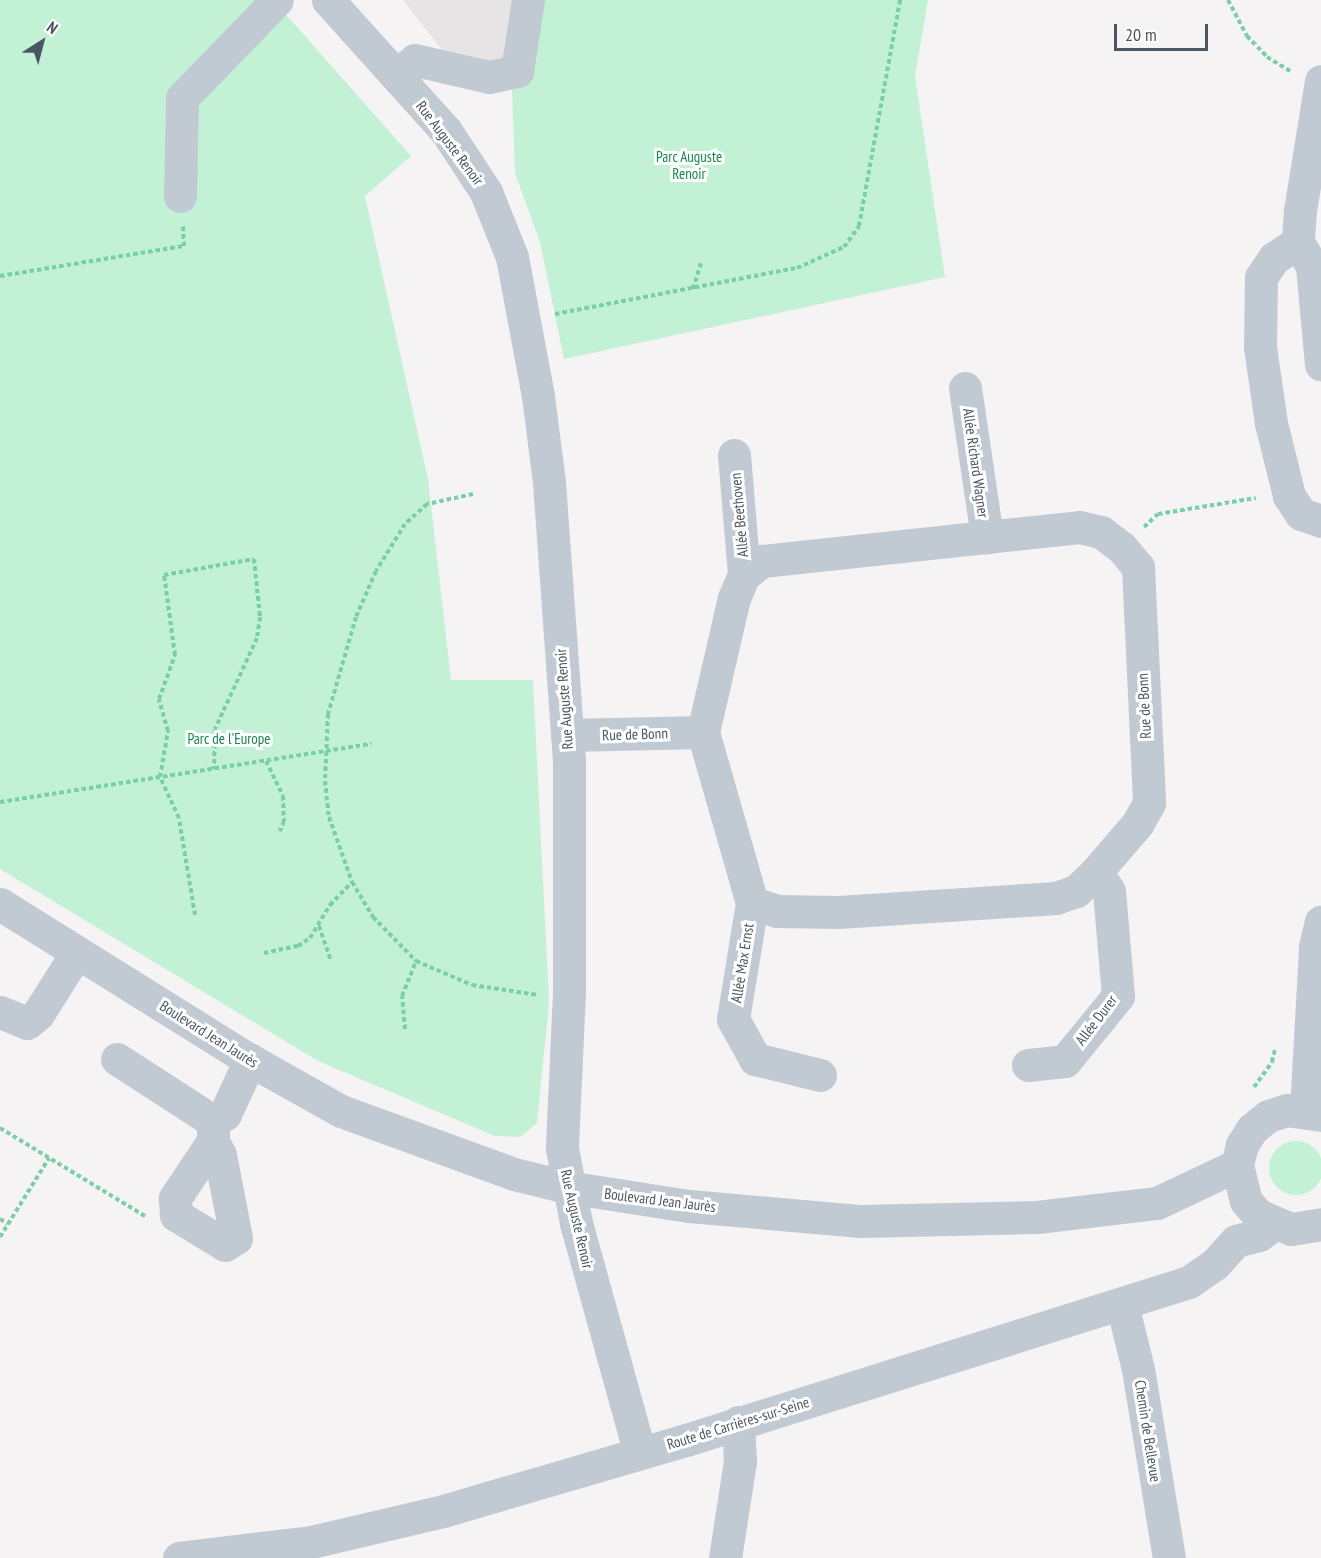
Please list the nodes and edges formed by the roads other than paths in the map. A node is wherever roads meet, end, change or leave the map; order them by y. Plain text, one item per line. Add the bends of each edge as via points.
1 (277, 0) edge
2 (328, 0) edge
3 (528, 0) edge
4 (397, 75) junction
5 (1321, 81) edge
6 (180, 196) road end
7 (1298, 242) junction
8 (1321, 365) edge
9 (965, 388) dead end
10 (734, 455) dead end
11 (1321, 521) edge
12 (987, 537) junction
13 (744, 575) junction
14 (702, 732) junction
15 (567, 735) junction
16 (1096, 872) junction
17 (752, 903) junction
18 (0, 904) edge
19 (1321, 922) edge
20 (77, 952) junction
21 (0, 1012) edge
22 (117, 1059) dead end
23 (250, 1060) junction
24 (1028, 1065) dead end
25 (820, 1075) dead end
26 (1314, 1112) edge
27 (213, 1131) junction
28 (1237, 1165) junction
29 (567, 1187) junction
30 (1274, 1224) junction
31 (1321, 1224) edge
32 (1122, 1304) junction
33 (738, 1422) junction
34 (640, 1453) junction
35 (179, 1558) edge
36 (724, 1558) edge
37 (1169, 1558) edge

1 - 6 street via 182,98
2 - 4 street, Rue Auguste Renoir
3 - 4 street via 517,71 489,77 415,60
4 - 15 street, Rue Auguste Renoir via 446,131 486,192 512,257 525,318 551,499
5 - 7 street
7 - 8 street via 1312,266
7 - 11 street via 1274,258 1261,276 1260,347 1271,423 1289,496 1301,514
9 - 12 street, Allée Richard Wagner
10 - 13 street, Allée Beethoven
12 - 13 street, Rue de Bonn via 762,561
12 - 16 street, Rue de Bonn via 1079,528 1101,532 1138,567 1149,803 1138,823
13 - 14 street
14 - 15 street, Rue de Bonn
14 - 17 street
15 - 29 street, Rue Auguste Renoir via 569,992 562,1148
16 - 17 street, Rue de Bonn via 1076,891 1056,898 838,912 777,911
16 - 24 street, Allée Durer via 1109,891 1118,996 1065,1061
17 - 25 street, Allée Max Ernst via 733,1019 755,1059
18 - 20 street, Boulevard Jean Jaurès
19 - 26 street via 1315,947
20 - 21 street via 38,1014 27,1023
20 - 23 street, Boulevard Jean Jaurès
22 - 27 street
23 - 27 street
23 - 29 street, Boulevard Jean Jaurès via 341,1111 514,1174
26 - 28 street via 1277,1113 1252,1129
27 - 27 street via 236,1238 225,1245 176,1215 175,1198
28 - 29 street, Boulevard Jean Jaurès via 1157,1203 1037,1218 861,1221 689,1206
28 - 30 street via 1246,1201
29 - 34 street, Rue Auguste Renoir
30 - 31 street via 1291,1229
30 - 32 street, Route de Carrières-sur-Seine via 1259,1235 1236,1241 1215,1264 1189,1282
32 - 33 street, Route de Carrières-sur-Seine
32 - 37 street, Chemin de Bellevue via 1138,1369
33 - 34 street, Route de Carrières-sur-Seine
33 - 36 street via 740,1461
34 - 35 street, Route de Carrières-sur-Seine via 443,1511 311,1542

